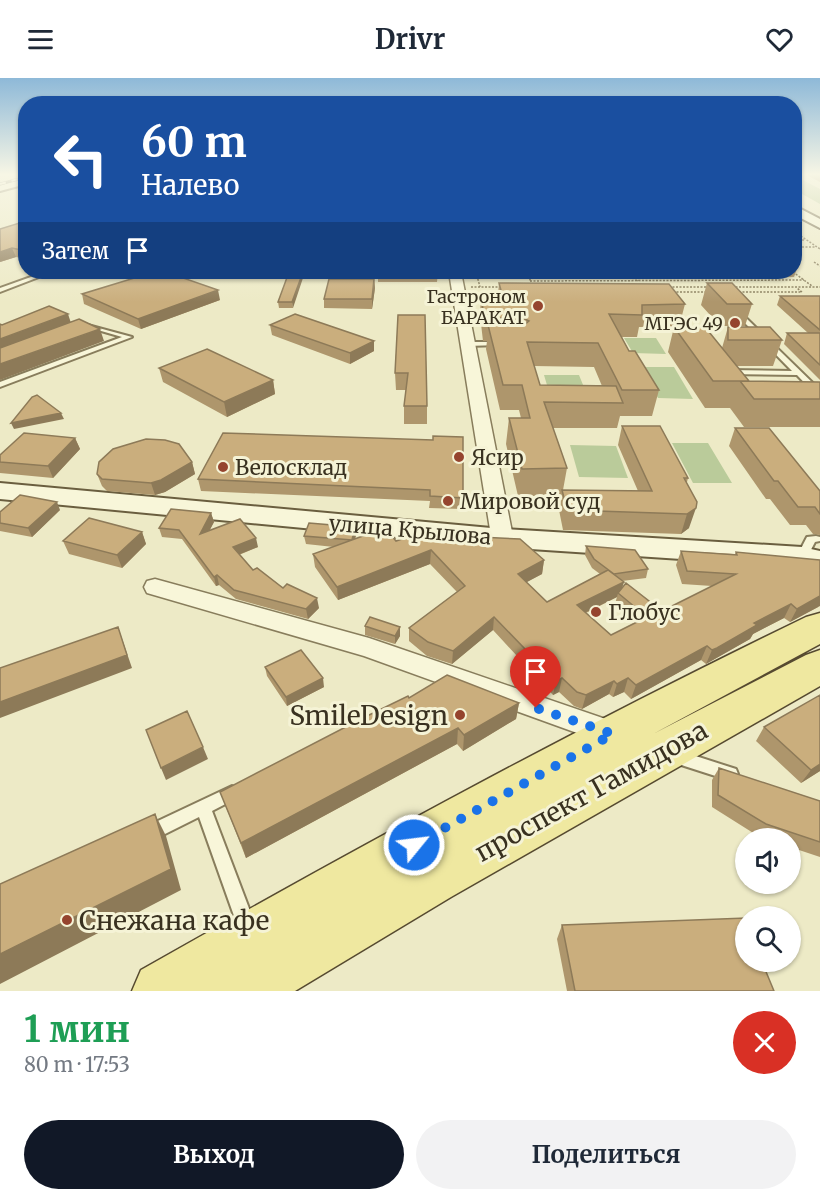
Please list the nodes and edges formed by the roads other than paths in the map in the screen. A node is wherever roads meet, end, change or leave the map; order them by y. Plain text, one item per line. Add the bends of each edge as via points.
1 (807, 217) edge
2 (820, 224) edge
3 (30, 279) edge
4 (456, 279) edge
5 (0, 290) edge
6 (743, 318) edge
7 (76, 329) edge
8 (466, 344) junction
9 (510, 345) edge
10 (800, 373) junction
11 (730, 380) edge
12 (0, 385) edge
13 (820, 394) edge
14 (0, 493) edge
15 (503, 540) junction
16 (812, 556) edge
17 (155, 587) dead end
18 (820, 627) edge
19 (820, 666) edge
20 (613, 734) junction
21 (661, 753) junction
22 (741, 777) edge
23 (243, 788) edge
24 (203, 808) junction
25 (139, 839) edge
26 (423, 861) junction
27 (251, 939) junction
28 (162, 991) edge
29 (239, 991) edge

1 - 2 main road
3 - 5 lane
4 - 8 street
6 - 10 lane
7 - 12 lane via 87,325 129,337
8 - 9 lane
8 - 15 street
10 - 11 lane via 724,372
10 - 13 lane
14 - 15 main road
15 - 16 main road
17 - 20 street via 369,648
18 - 20 main road, проспект Гамидова
19 - 21 main road, проспект Гамидова
20 - 26 main road, проспект Гамидова
21 - 22 lane
21 - 26 main road, проспект Гамидова
23 - 24 lane
24 - 25 lane
24 - 27 lane
26 - 27 main road, проспект Гамидова
26 - 29 main road, проспект Гамидова
27 - 28 main road, проспект Гамидова

